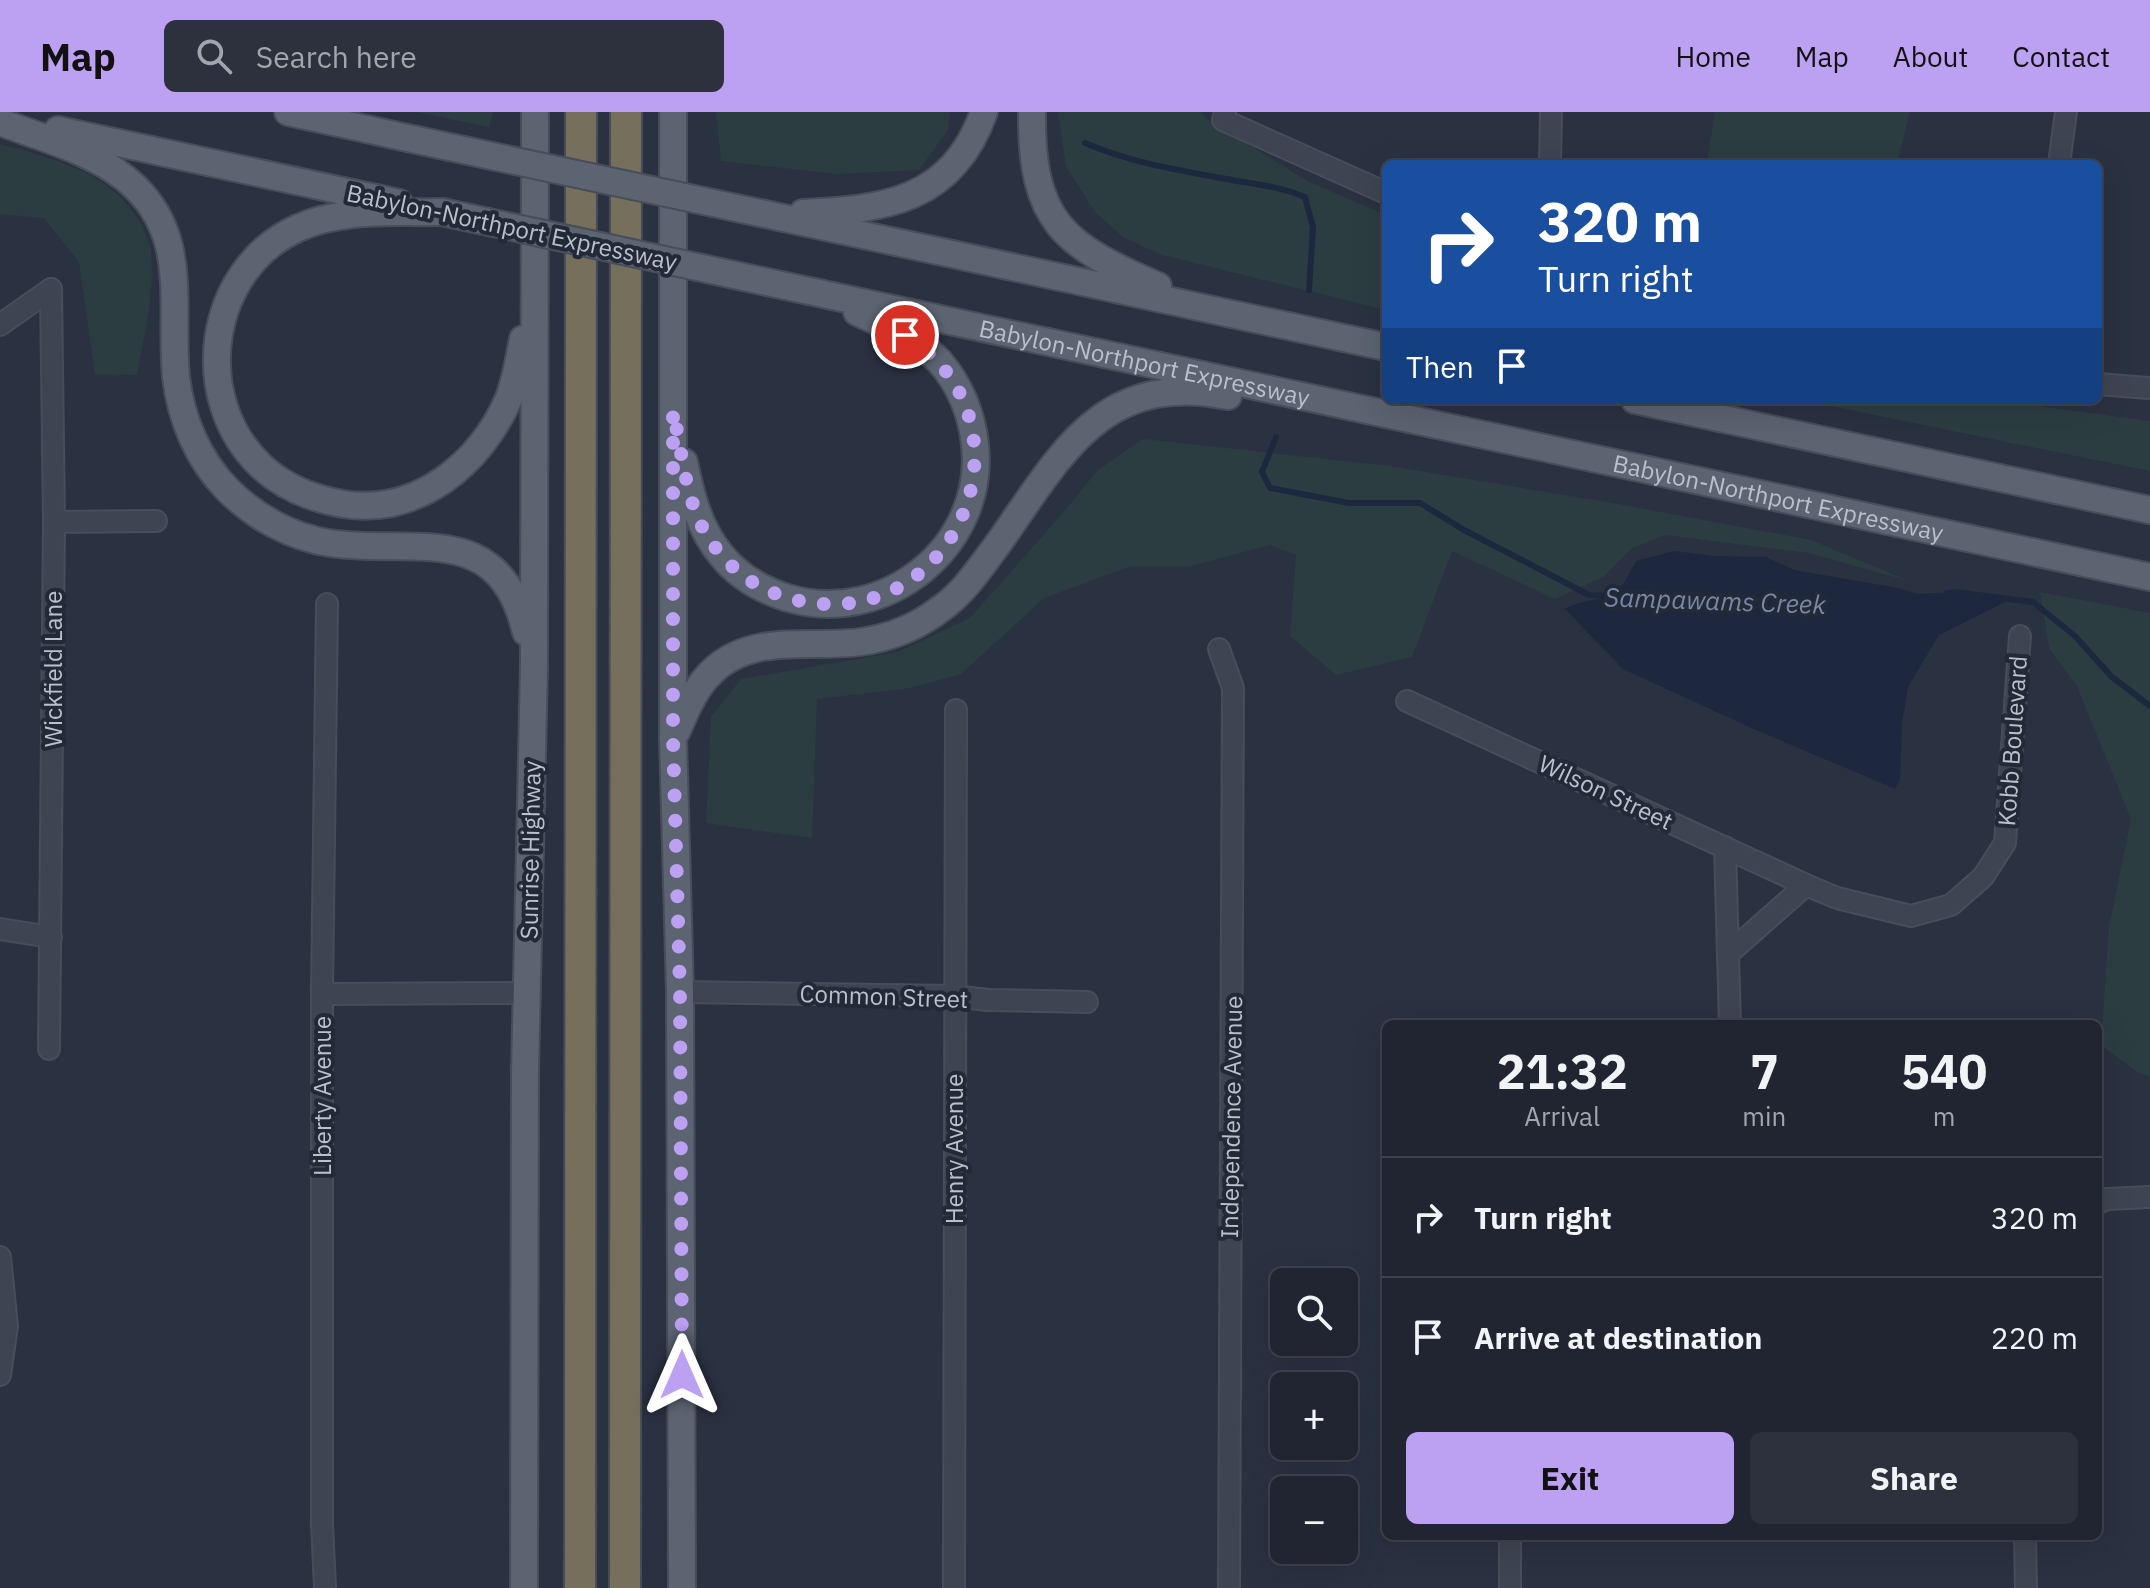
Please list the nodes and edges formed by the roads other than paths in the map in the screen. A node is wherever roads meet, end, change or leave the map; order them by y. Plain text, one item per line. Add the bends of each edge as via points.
1 (288, 112) edge
2 (345, 112) edge
3 (535, 112) edge
4 (581, 112) edge
5 (626, 112) edge
6 (984, 112) edge
7 (1032, 112) edge
8 (1225, 112) edge
9 (1551, 112) edge
10 (2066, 112) edge
11 (674, 116) edge
12 (0, 120) edge
13 (392, 134) junction
14 (1550, 160) edge
15 (2060, 160) edge
16 (1382, 191) edge
17 (442, 212) junction
18 (765, 214) junction
19 (535, 269) junction
20 (822, 294) junction
21 (1209, 309) junction
22 (0, 325) edge
23 (1382, 346) edge
24 (2102, 384) edge
25 (2148, 388) dead end
26 (1654, 404) edge
27 (673, 411) junction
28 (1387, 414) junction
29 (2150, 510) edge
30 (156, 521) dead end
31 (54, 522) junction
32 (2150, 577) edge
33 (327, 604) dead end
34 (2020, 636) dead end
35 (1219, 649) dead end
36 (534, 665) junction
37 (1407, 701) dead end
38 (956, 710) dead end
39 (673, 738) junction
40 (1725, 847) junction
41 (1806, 885) junction
42 (0, 929) edge
43 (51, 937) junction
44 (1728, 954) junction
45 (680, 992) junction
46 (527, 993) junction
47 (322, 994) junction
48 (954, 996) junction
49 (1087, 1002) dead end
50 (1730, 1020) edge
51 (49, 1049) dead end
52 (2150, 1197) edge
53 (2102, 1201) edge
54 (0, 1257) edge
55 (0, 1375) edge
56 (1510, 1540) edge
57 (2025, 1540) edge
58 (325, 1588) edge
59 (524, 1588) edge
60 (580, 1588) edge
61 (625, 1588) edge
62 (682, 1588) edge
63 (954, 1588) edge
64 (1229, 1588) edge
65 (1510, 1588) edge
66 (2026, 1588) edge

1 - 13 main road
2 - 13 main road
3 - 19 main road, Sunrise Highway
4 - 60 highway, Sunrise Highway
5 - 61 highway
6 - 18 main road via 953,164 909,197 874,208
7 - 21 main road via 1036,181 1069,236 1109,264
8 - 16 street via 1223,120
9 - 14 street
10 - 15 street
11 - 27 main road
12 - 17 main road, Babylon-Northport Expressway
12 - 36 main road via 96,160 126,179 151,206 167,236 175,270 176,375 184,417 203,457 228,490 260,516 314,540 440,547 481,561 502,577 520,607
13 - 18 main road, bridge
17 - 19 main road via 351,214 313,222 262,250 239,280 217,336 221,399 238,437 278,479 331,502 372,505 429,490 461,468 487,437 509,397
17 - 20 main road, Babylon-Northport Expressway, bridge
18 - 21 main road
19 - 36 main road, Sunrise Highway
20 - 27 main road via 905,335 931,354 958,388 971,420 976,452 969,500 956,533 922,572 876,598 826,605 777,594 746,579 722,557 703,527
20 - 28 main road, Babylon-Northport Expressway
21 - 23 main road
22 - 31 street, Wickfield Lane via 51,289
24 - 25 street
26 - 29 main road
27 - 39 main road
28 - 32 main road, Babylon-Northport Expressway
28 - 39 main road via 1182,391 1118,406 1071,443 971,580 944,607 880,638 765,645 739,653 707,677
30 - 31 street
31 - 43 street, Wickfield Lane
33 - 47 street, Liberty Avenue
34 - 41 street, Kobb Boulevard via 2005,843 1983,877 1951,905 1911,916
35 - 64 street, Independence Avenue via 1233,688
36 - 46 main road, Sunrise Highway
37 - 40 street, Wilson Street
38 - 48 street, Henry Avenue
39 - 45 main road
40 - 41 street, Wilson Street
40 - 44 street
41 - 44 street
42 - 43 street
43 - 51 street, Wickfield Lane
44 - 50 street
45 - 48 street, Common Street
45 - 62 main road
46 - 47 street
46 - 59 main road, Sunrise Highway
47 - 58 street, Liberty Avenue
48 - 49 street, Common Street
48 - 63 street, Henry Avenue
52 - 53 street
54 - 55 street via 7,1326
56 - 65 street
57 - 66 street

